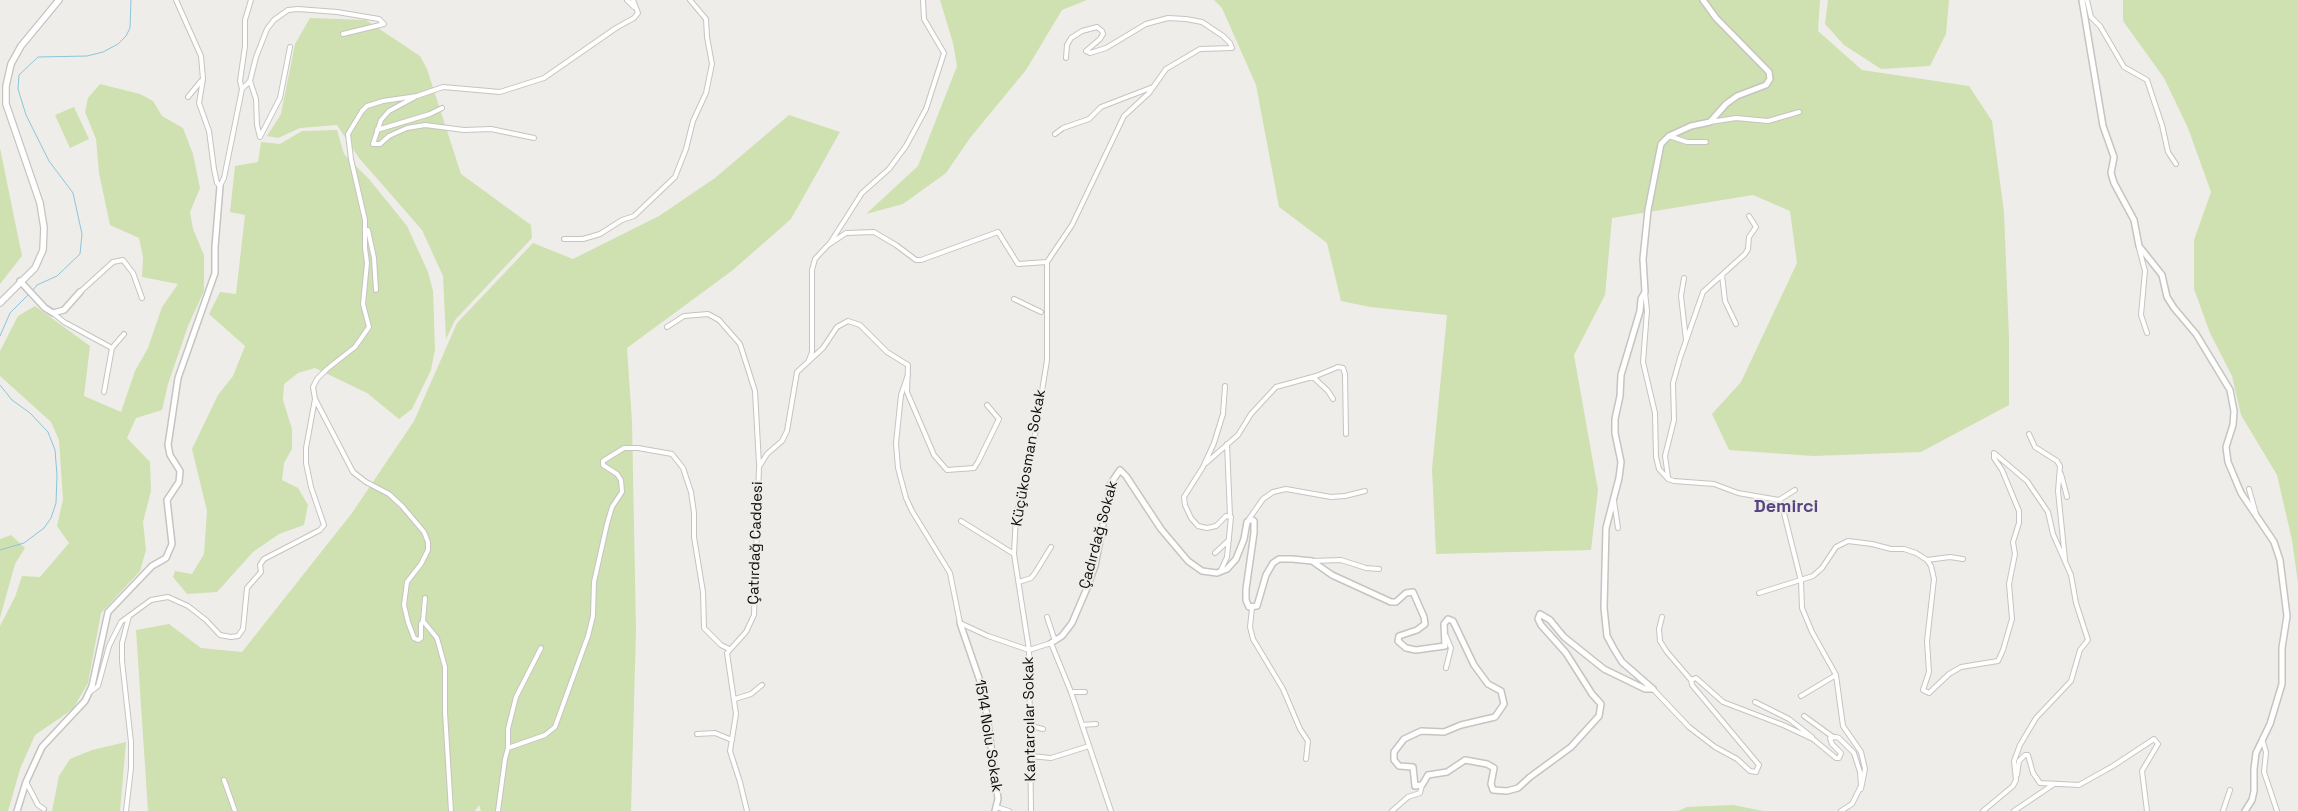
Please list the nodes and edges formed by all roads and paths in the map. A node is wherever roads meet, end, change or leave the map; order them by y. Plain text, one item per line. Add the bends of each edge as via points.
1 (59, 0) edge
2 (176, 0) edge
3 (251, 0) edge
4 (627, 0) edge
5 (633, 0) edge
6 (690, 0) edge
7 (923, 0) edge
8 (1703, 0) edge
9 (2082, 0) edge
10 (2087, 0) edge
11 (637, 10) junction
12 (343, 34) dead end
13 (290, 47) dead end
14 (1066, 58) dead end
15 (203, 79) junction
16 (250, 81) junction
17 (1153, 87) junction
18 (242, 89) junction
19 (417, 96) junction
20 (188, 97) dead end
21 (442, 108) dead end
22 (1799, 112) dead end
23 (1710, 122) junction
24 (377, 130) junction
25 (1055, 134) dead end
26 (1669, 136) junction
27 (534, 138) dead end
28 (1706, 142) dead end
29 (2176, 164) dead end
30 (220, 186) junction
31 (1750, 216) dead end
32 (366, 220) junction
33 (564, 239) dead end
34 (828, 245) junction
35 (2139, 246) junction
36 (1047, 262) junction
37 (1722, 275) junction
38 (1684, 278) dead end
39 (20, 281) junction
40 (376, 290) dead end
41 (80, 292) joint
42 (1645, 292) junction
43 (142, 298) dead end
44 (1014, 298) dead end
45 (0, 303) edge
46 (1041, 312) dead end
47 (53, 313) junction
48 (1736, 324) dead end
49 (667, 327) dead end
50 (2147, 333) dead end
51 (124, 334) dead end
52 (1686, 340) junction
53 (112, 348) junction
54 (809, 360) junction
55 (908, 375) junction
56 (1313, 377) junction
57 (1225, 386) dead end
58 (104, 392) dead end
59 (1333, 399) dead end
60 (315, 400) junction
61 (987, 405) dead end
62 (1346, 434) dead end
63 (2029, 434) dead end
64 (1227, 444) junction
65 (759, 467) junction
66 (1203, 467) junction
67 (2060, 472) junction
68 (1668, 479) junction
69 (2249, 489) dead end
70 (1795, 490) dead end
71 (1365, 491) dead end
72 (1614, 496) junction
73 (2067, 497) dead end
74 (1779, 500) junction
75 (1230, 516) junction
76 (2256, 516) junction
77 (1249, 519) junction
78 (961, 521) dead end
79 (1618, 528) dead end
80 (1229, 540) junction
81 (1051, 547) dead end
82 (1215, 553) dead end
83 (1014, 554) junction
84 (1963, 559) dead end
85 (1927, 560) junction
86 (1312, 561) junction
87 (2066, 563) junction
88 (1379, 569) dead end
89 (1217, 573) junction
90 (1801, 581) junction
91 (1019, 582) junction
92 (1759, 593) dead end
93 (425, 598) dead end
94 (1252, 608) junction
95 (129, 616) junction
96 (1047, 617) dead end
97 (1662, 617) dead end
98 (423, 621) junction
99 (960, 623) junction
100 (1446, 636) junction
101 (1053, 642) junction
102 (541, 648) dead end
103 (729, 649) junction
104 (1029, 650) junction
105 (1446, 668) dead end
106 (1836, 675) junction
107 (1691, 680) junction
108 (762, 685) dead end
109 (1653, 689) junction
110 (1072, 692) junction
111 (1085, 692) dead end
112 (88, 694) junction
113 (1801, 696) dead end
114 (735, 699) junction
115 (1755, 702) dead end
116 (1804, 716) dead end
117 (1096, 724) dead end
118 (1082, 725) junction
119 (1031, 726) junction
120 (1043, 729) dead end
121 (697, 734) dead end
122 (1833, 737) junction
123 (1813, 739) junction
124 (2262, 739) junction
125 (732, 740) junction
126 (1089, 746) junction
127 (508, 748) junction
128 (1031, 756) junction
129 (1306, 759) dead end
130 (224, 780) dead end
131 (2016, 780) junction
132 (26, 782) junction
133 (2054, 784) junction
134 (1422, 785) junction
135 (1861, 790) junction
136 (2230, 790) dead end
137 (44, 809) dead end
138 (996, 809) edge
139 (17, 811) edge
140 (126, 811) edge
141 (235, 811) edge
142 (451, 811) edge
143 (498, 811) edge
144 (747, 811) edge
145 (1009, 811) edge
146 (1031, 811) edge
147 (1111, 811) edge
148 (1392, 811) edge
149 (1841, 811) edge
150 (1983, 811) edge
151 (2014, 811) edge
152 (2147, 811) edge
153 (2223, 811) edge
154 (2245, 811) edge
155 (2277, 811) edge

1 - 39 main road via 22,46 11,64 6,86 6,104 40,203 44,228 42,250 35,268
2 - 15 street via 201,56
3 - 18 street via 245,20
4 - 11 street
5 - 11 street
6 - 33 street via 706,19 712,64 706,93 675,176 634,216 589,238
7 - 34 street via 924,19 944,53 926,109 906,146 889,169 862,193
8 - 23 street via 1716,18 1769,72 1770,79 1766,85 1737,96
9 - 35 street via 2103,126 2114,157 2114,183 2134,220
10 - 29 street via 2091,17 2100,26 2124,67 2147,80 2168,152
11 - 19 street via 638,15 634,18 544,78 500,92 443,87
12 - 16 street via 384,24 379,19 337,12 288,10 267,29
13 - 16 street via 280,98 260,137 256,125 256,99
14 - 17 street via 1071,38 1082,31 1097,28 1102,31 1100,39 1086,51 1090,53 1106,48 1146,24 1168,18 1202,22 1230,43 1231,49 1195,51 1166,69
15 - 20 street
15 - 30 street via 199,103 209,131
16 - 18 street
17 - 25 street via 1101,107 1089,119
17 - 36 street via 1122,118 1075,219
18 - 30 street
19 - 24 street via 389,111
19 - 32 street via 367,106 352,125 348,138
21 - 24 street
22 - 23 street via 1768,121 1736,118
23 - 26 street
24 - 27 street via 373,144 380,144 407,128 425,125 464,130 490,129
26 - 28 street via 1687,142
26 - 42 street via 1662,144 1648,210 1643,259
30 - 112 street via 215,273 178,378 168,446 180,471 179,482 167,500 172,544 166,558 152,566 108,612
31 - 37 street via 1756,227 1749,237 1748,249
32 - 40 street
32 - 60 street via 368,263 363,304 369,327 355,347 317,379 313,387
34 - 36 street via 846,233 874,232 916,260 921,260 998,232 1018,264
34 - 54 street via 815,259 812,270 812,352
35 - 50 street via 2145,270 2141,314
35 - 76 street via 2162,275 2174,308 2196,334 2230,390 2234,411 2226,447 2228,462 2241,493
36 - 83 street, Küçükosman Sokak via 1047,360 1032,454 1016,516
37 - 48 street via 1725,301
37 - 52 street via 1703,292
38 - 52 street via 1681,296
39 - 45 main road
39 - 47 street
41 - 43 street via 113,262 123,260 133,273
41 - 47 street via 64,310
42 - 68 street via 1647,311 1643,362 1655,414 1659,469
42 - 72 street via 1621,375 1615,419 1620,462
44 - 46 street
47 - 53 street
49 - 65 street via 684,316 708,314 719,320 740,344 755,391
51 - 53 street
52 - 68 street via 1673,383 1674,420 1664,456
53 - 58 street
54 - 55 street, Çatırdağ Caddesi via 823,348 838,327 848,321 854,322 887,352 908,365
54 - 65 street, Çatırdağ Caddesi via 797,372 787,431
55 - 61 street via 907,392 934,455 947,470 974,468 978,462 999,419
55 - 99 street, 1514 Nolu Sokak via 901,395 896,443 898,468 912,511 950,573
56 - 59 street
56 - 62 street via 1343,368
56 - 64 street via 1276,387
57 - 66 street via 1223,414
60 - 95 street via 306,463 324,525 264,559 260,565 261,572 248,588 243,630 238,636 220,635 188,606 168,597 151,600
60 - 98 street via 353,472 389,494 424,532 428,550 406,582 404,605 414,638 418,640
63 - 67 street via 2034,447 2057,461
64 - 66 street
64 - 75 street
65 - 103 street, Çatırdağ Caddesi via 754,615 746,632
66 - 75 street via 1184,497 1190,518 1198,526 1208,528
67 - 73 street
67 - 87 street via 2058,491
68 - 74 street via 1681,483 1714,484 1738,493
69 - 76 street
70 - 74 street
71 - 77 street via 1331,497 1286,489 1273,492 1263,499
72 - 79 street
72 - 109 street via 1604,550 1607,636 1622,662
74 - 90 street
75 - 80 street
76 - 124 street via 2274,542 2287,604 2282,684
77 - 89 street via 1236,558 1227,569
77 - 94 street via 1255,524 1246,600
78 - 83 street
80 - 82 street
80 - 89 street via 1223,568
81 - 91 street via 1031,578
83 - 91 street, Küçükosman Sokak
84 - 85 street
85 - 87 street via 1934,579 1927,641 1929,672 1923,690 1929,693 1961,667 1998,661 2012,619 2009,584 2019,511 1994,453 2027,481 2042,501
85 - 90 street via 1904,549 1848,541 1836,547 1813,576
86 - 88 street via 1341,560
86 - 94 street via 1279,559 1273,563 1257,606
86 - 100 street via 1332,575 1391,602 1413,592 1425,624 1399,636 1398,642 1406,648 1416,650 1445,646
87 - 131 street via 2088,640 2080,650 2071,681 2036,718 2020,746 2014,761
89 - 101 street, Çadırdağ Sokak via 1202,571 1188,560 1161,529 1120,470 1112,483 1095,566 1087,588 1072,623
90 - 92 street
90 - 106 street via 1804,614
91 - 104 street, Küçükosman Sokak
93 - 98 street
94 - 129 street via 1250,627 1253,639 1283,689 1308,741
95 - 112 street via 121,622 109,646 98,686
95 - 140 street via 122,643 131,742
96 - 101 street
97 - 107 street via 1660,641
98 - 142 street via 437,638 445,667
99 - 104 street
99 - 138 street, 1514 Nolu Sokak via 981,684 994,764
100 - 105 street via 1451,648
100 - 134 street via 1444,624 1451,619 1474,666 1488,684 1502,691 1504,704 1495,717 1444,732 1421,731 1404,739 1394,752 1394,760 1399,766 1413,767 1414,783 1418,787
101 - 104 street, Kantarcılar Sokak
101 - 110 street
102 - 127 street via 516,696 508,729
103 - 114 street via 727,659
103 - 127 street via 704,628 694,513 684,468 672,454 624,448 603,461 603,465 621,480 622,492 612,507 607,524 594,582 593,616 588,636 555,727 545,735
104 - 119 street, Kantarcılar Sokak
106 - 113 street
106 - 135 street via 1843,726 1862,752 1865,770
107 - 109 street via 1752,755 1759,765 1756,772 1699,735
107 - 123 street via 1696,678 1723,702
108 - 114 street
109 - 134 street via 1645,689 1604,670 1540,614 1541,625 1566,653 1601,704 1599,716 1571,747 1518,788 1493,790 1494,768 1472,760 1464,760 1447,772 1428,775
110 - 111 street
110 - 118 street
112 - 132 street via 42,748
114 - 125 street
115 - 123 street via 1792,720
116 - 122 street
117 - 118 street
118 - 126 street
119 - 120 street
119 - 128 street, Kantarcılar Sokak
121 - 125 street via 715,733
122 - 123 street via 1830,741 1841,752 1839,758
122 - 135 street via 1839,738 1854,753 1861,775
124 - 154 street via 2254,769 2252,800
124 - 155 street via 2266,752 2264,772
125 - 144 street via 730,751
126 - 128 street via 1051,758
126 - 147 street
127 - 143 street
128 - 146 street, Kantarcılar Sokak
130 - 141 street
131 - 133 street via 2020,761 2028,755 2036,779 2040,783
131 - 150 street
132 - 137 street via 38,805
132 - 139 street
133 - 151 street
133 - 152 street via 2079,785 2154,739 2158,744 2142,771
134 - 148 street via 1420,793 1408,797
135 - 149 street via 1852,804
136 - 153 street
138 - 145 street

